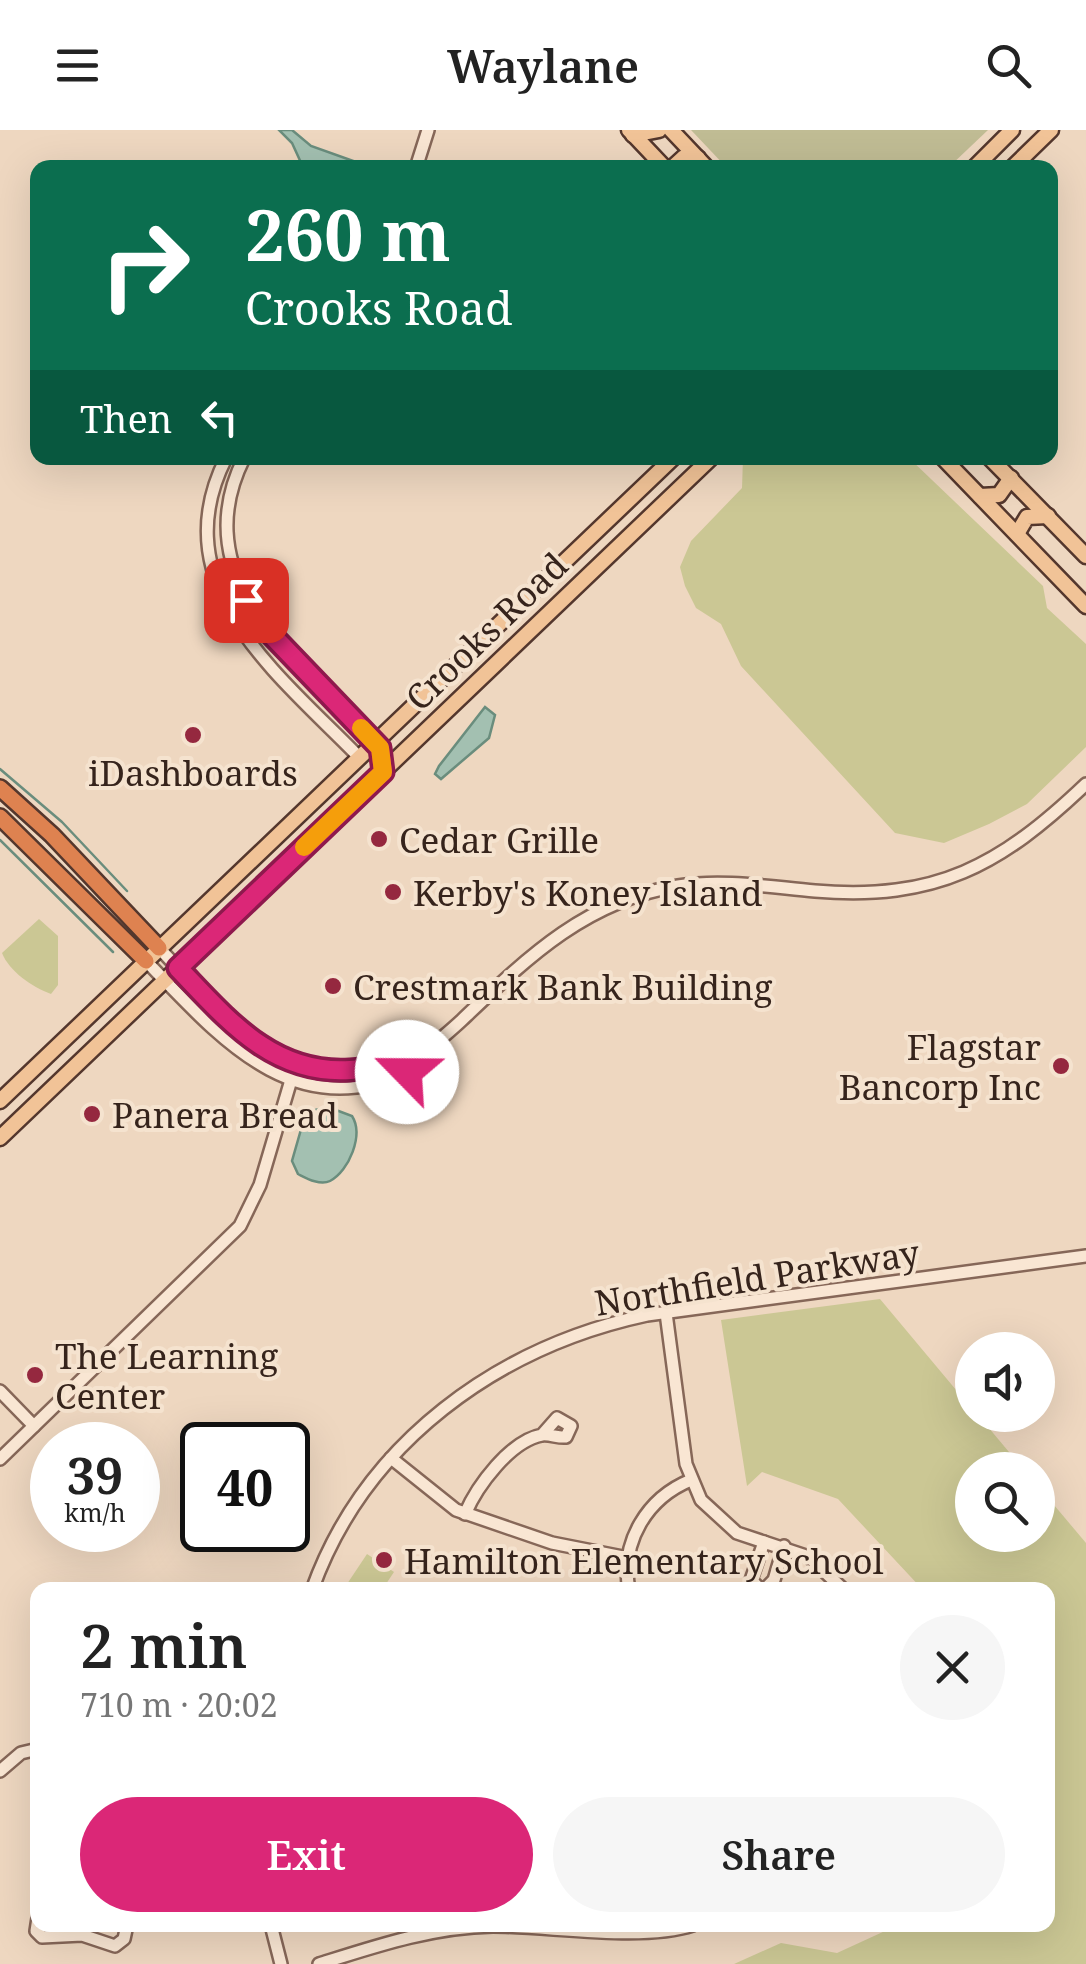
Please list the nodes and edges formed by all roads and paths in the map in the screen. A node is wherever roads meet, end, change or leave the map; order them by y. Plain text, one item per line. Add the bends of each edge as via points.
1 (428, 130) edge
2 (658, 130) edge
3 (671, 130) edge
4 (1051, 130) edge
5 (1011, 131) edge
6 (631, 132) edge
7 (419, 160) edge
8 (660, 160) edge
9 (699, 160) edge
10 (982, 160) edge
11 (1017, 160) edge
12 (1019, 160) edge
13 (224, 465) edge
14 (242, 465) edge
15 (666, 465) edge
16 (704, 465) edge
17 (950, 465) edge
18 (997, 465) edge
19 (1011, 478) junction
20 (980, 496) junction
21 (1048, 516) junction
22 (1017, 534) junction
23 (1086, 556) edge
24 (539, 585) junction
25 (1086, 606) edge
26 (552, 609) junction
27 (494, 628) junction
28 (506, 653) junction
29 (300, 665) junction
30 (280, 674) junction
31 (315, 680) junction
32 (294, 689) junction
33 (374, 742) junction
34 (359, 757) junction
35 (383, 772) junction
36 (1086, 784) edge
37 (0, 788) edge
38 (0, 798) edge
39 (0, 817) edge
40 (52, 835) junction
41 (224, 886) junction
42 (237, 912) junction
43 (159, 948) junction
44 (146, 960) junction
45 (178, 968) junction
46 (165, 980) junction
47 (418, 1058) junction
48 (296, 1063) junction
49 (366, 1068) junction
50 (292, 1079) junction
51 (370, 1084) junction
52 (0, 1100) edge
53 (0, 1138) edge
54 (1086, 1256) edge
55 (666, 1313) junction
56 (0, 1391) edge
57 (30, 1422) edge
58 (38, 1422) edge
59 (30, 1430) edge
60 (542, 1435) dead end
61 (391, 1458) junction
62 (0, 1459) edge
63 (691, 1480) junction
64 (464, 1514) junction
65 (764, 1542) junction
66 (784, 1546) junction
67 (628, 1558) junction
68 (316, 1582) edge
69 (630, 1582) edge
70 (754, 1582) edge
71 (772, 1582) edge
72 (836, 1582) edge
73 (30, 1751) edge
74 (0, 1771) edge
75 (37, 1932) edge
76 (126, 1932) edge
77 (274, 1932) edge
78 (436, 1932) edge
79 (281, 1964) edge
80 (319, 1964) edge

1 - 7 street
2 - 6 main road
3 - 9 main road
4 - 12 main road
5 - 10 main road
5 - 11 main road via 1023,142
6 - 8 main road
13 - 30 street via 209,514 212,572 231,618
14 - 29 street via 229,502 230,559 251,610
15 - 24 main road, Crooks Road
16 - 26 main road, Crooks Road
17 - 20 main road
18 - 19 main road
19 - 20 main road via 999,495
19 - 21 main road
20 - 22 main road
21 - 22 main road via 1027,517
21 - 23 main road
22 - 25 main road
24 - 26 main road via 542,603
24 - 27 main road, Crooks Road
26 - 28 main road, Crooks Road
27 - 28 main road via 505,637
27 - 33 main road, Crooks Road
28 - 35 main road, Crooks Road
29 - 30 street
29 - 31 street
30 - 32 street
31 - 32 street
31 - 33 street
32 - 34 street
33 - 34 main road, Crooks Road
33 - 35 main road
34 - 41 main road, Crooks Road
35 - 42 main road, Crooks Road
36 - 47 street via 1014,848 930,885 860,894 702,884 606,907 541,946
37 - 40 highway
38 - 40 highway
39 - 44 highway
40 - 43 highway
41 - 42 main road via 225,902
41 - 43 main road, Crooks Road
42 - 45 main road, Crooks Road
43 - 44 main road, Crooks Road
43 - 45 street
44 - 46 street
44 - 52 main road, Crooks Road
45 - 46 main road, Crooks Road
45 - 48 street via 241,1034
46 - 50 street via 238,1053
46 - 53 main road, Crooks Road
47 - 49 street
47 - 51 street via 407,1072
48 - 49 street
48 - 50 street
49 - 51 street
50 - 51 street
50 - 58 street via 260,1185 240,1226
54 - 55 street, Northfield Parkway
55 - 61 street, Northfield Parkway via 600,1326 513,1360 446,1405
55 - 63 street
56 - 57 street
59 - 62 street
60 - 64 street via 492,1470
61 - 64 street
61 - 68 street, Northfield Parkway via 341,1528
63 - 65 street via 716,1518
63 - 67 street via 651,1508
64 - 67 street
65 - 66 street
65 - 70 street
66 - 71 street
66 - 72 street via 809,1557
67 - 69 street
73 - 74 street
75 - 76 street via 115,1946
77 - 79 street
78 - 80 street

